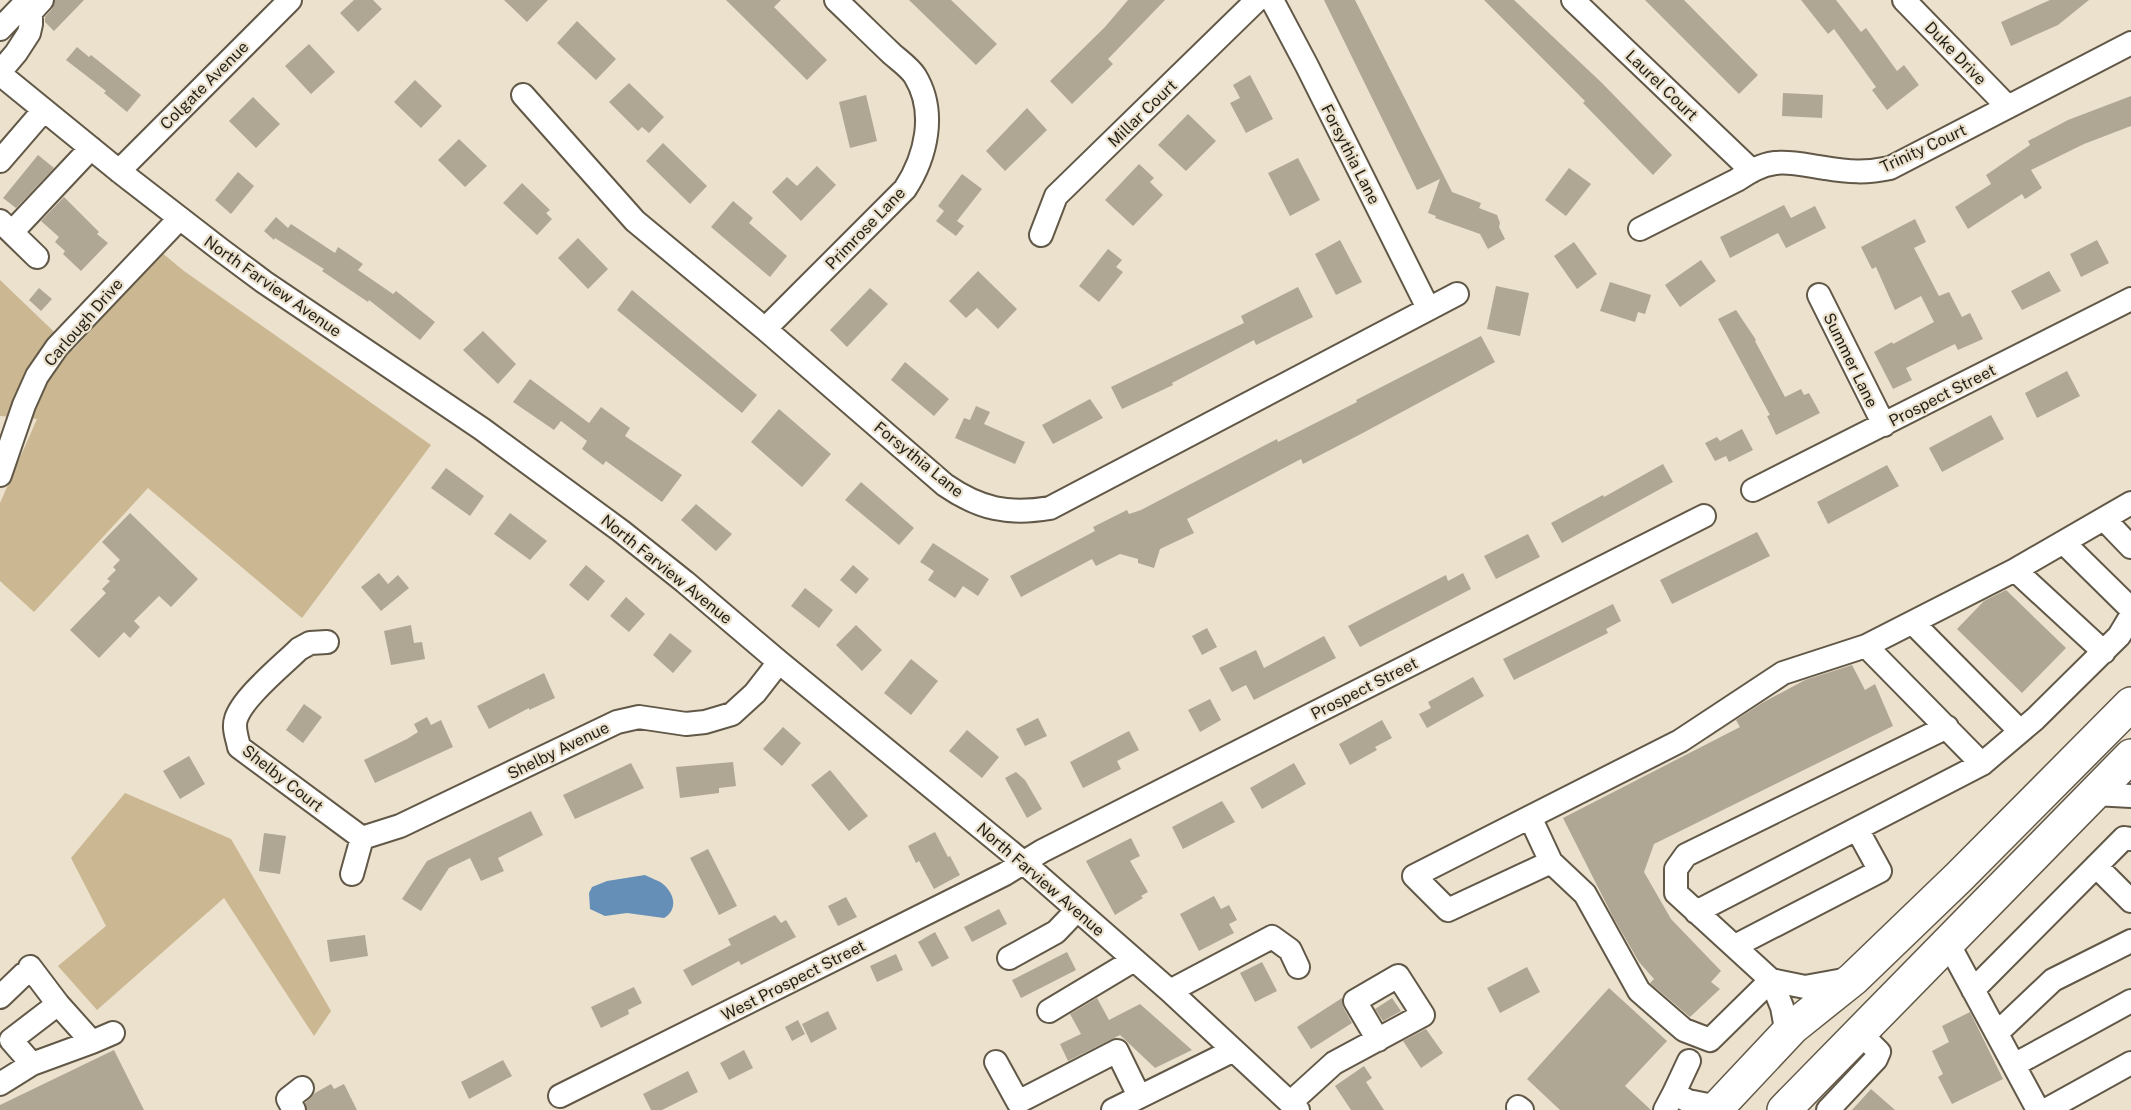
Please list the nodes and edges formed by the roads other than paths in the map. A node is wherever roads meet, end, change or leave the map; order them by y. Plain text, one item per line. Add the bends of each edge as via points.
1 (28, 0) edge
2 (42, 0) edge
3 (290, 0) edge
4 (836, 0) edge
5 (1257, 0) edge
6 (1272, 0) edge
7 (1573, 0) edge
8 (1904, 0) edge
9 (0, 29) edge
10 (2131, 43) edge
11 (0, 73) edge
12 (523, 95) dead end
13 (2008, 107) junction
14 (44, 110) junction
15 (92, 148) junction
16 (0, 160) edge
17 (119, 171) junction
18 (1752, 171) junction
19 (179, 219) junction
20 (6, 227) edge
21 (1640, 229) dead end
22 (1041, 235) dead end
23 (37, 257) dead end
24 (1457, 294) dead end
25 (1819, 295) dead end
26 (2131, 299) edge
27 (1428, 308) junction
28 (765, 329) junction
29 (1884, 425) junction
30 (0, 475) edge
31 (1753, 490) dead end
32 (2131, 503) edge
33 (1704, 516) dead end
34 (2105, 520) junction
35 (2064, 543) junction
36 (2131, 547) edge
37 (2015, 570) junction
38 (2131, 609) edge
39 (2131, 616) edge
40 (1912, 623) junction
41 (327, 642) dead end
42 (1866, 646) junction
43 (2104, 652) junction
44 (779, 662) junction
45 (2131, 704) edge
46 (1947, 728) junction
47 (2020, 731) junction
48 (2131, 756) edge
49 (1982, 764) junction
50 (2094, 794) junction
51 (2131, 796) edge
52 (1534, 826) junction
53 (1857, 829) junction
54 (362, 838) junction
55 (2131, 839) edge
56 (1551, 862) junction
57 (1024, 863) junction
58 (2096, 866) junction
59 (352, 874) dead end
60 (2131, 901) edge
61 (1077, 910) junction
62 (1696, 912) junction
63 (2131, 941) edge
64 (1948, 943) junction
65 (1734, 946) junction
66 (1010, 958) dead end
67 (1134, 960) junction
68 (1298, 967) dead end
69 (1853, 978) junction
70 (1771, 980) junction
71 (1973, 990) junction
72 (1170, 991) junction
73 (0, 997) edge
74 (2131, 1001) edge
75 (57, 1004) junction
76 (1049, 1011) dead end
77 (113, 1033) dead end
78 (1787, 1034) junction
79 (1997, 1034) junction
80 (1378, 1040) dead end
81 (92, 1042) junction
82 (1869, 1042) junction
83 (1232, 1051) junction
84 (1689, 1060) dead end
85 (996, 1062) dead end
86 (2131, 1063) edge
87 (32, 1064) junction
88 (2014, 1065) junction
89 (0, 1084) edge
90 (302, 1088) dead end
91 (560, 1096) dead end
92 (1139, 1096) junction
93 (1670, 1102) edge
94 (1294, 1107) edge
95 (1724, 1109) edge
96 (294, 1110) edge
97 (1113, 1110) edge
98 (1784, 1110) edge
99 (1828, 1110) edge
100 (2038, 1110) edge
101 (2046, 1110) edge

1 - 9 street
2 - 11 street via 32,12 24,42
3 - 17 street, Colgate Avenue
4 - 28 street, Primrose Lane via 915,75 927,114 923,154 905,189
5 - 22 street, Millar Court via 1056,196
6 - 27 street, Forsythia Lane
7 - 18 street, Laurel Court
8 - 13 street, Duke Drive
10 - 13 street, Trinity Court
11 - 14 street, North Farview Avenue
12 - 28 street, Forsythia Lane via 635,221
13 - 18 street, Trinity Court via 1890,168 1858,172 1791,163
14 - 15 street, North Farview Avenue
14 - 16 street
15 - 17 street, North Farview Avenue
15 - 20 street
17 - 19 street, North Farview Avenue
18 - 21 street, Trinity Court
19 - 30 street, Carlough Drive via 57,347 37,376 24,405
19 - 44 street, North Farview Avenue via 264,282 482,429 621,531
20 - 23 street
24 - 27 street, Forsythia Lane
25 - 29 street, Summer Lane
26 - 29 street, Prospect Street
27 - 28 street, Forsythia Lane via 1050,507 1028,512 981,505 945,485
29 - 31 street, Prospect Street
32 - 34 street
33 - 57 street, Prospect Street
34 - 35 street
34 - 36 street
35 - 37 street
35 - 38 street
37 - 40 street
37 - 43 street
39 - 43 street via 2120,636
40 - 42 street
40 - 47 street
41 - 54 street, Shelby Court via 310,643 292,656 243,706 235,730 239,747
42 - 46 street
42 - 52 street via 1783,673 1680,741
43 - 47 street
44 - 54 street, Shelby Avenue via 732,714 686,724 639,717 617,722 400,826
44 - 57 street, North Farview Avenue
45 - 69 highway
46 - 49 street
46 - 62 street via 1686,855 1676,868 1676,893
47 - 49 street
48 - 50 highway
49 - 53 street
50 - 51 street
50 - 64 highway
52 - 56 street
52 - 56 street via 1414,876 1448,910
53 - 62 street
53 - 65 street via 1880,871
54 - 59 street
55 - 58 street via 2124,838
56 - 70 street via 1585,894 1639,991 1684,1030 1710,1040
57 - 61 street, North Farview Avenue
57 - 91 street, West Prospect Street
58 - 60 street
58 - 71 street
61 - 66 street via 1056,932
61 - 67 street, North Farview Avenue
62 - 65 street
63 - 79 street via 2053,980
64 - 71 street
64 - 82 highway
65 - 70 street
67 - 72 street, North Farview Avenue
67 - 76 street
68 - 72 street via 1290,950 1272,937
69 - 70 street via 1805,987
69 - 78 highway
69 - 95 highway via 1806,1041
70 - 78 street via 1782,1006
71 - 79 street
72 - 83 street, North Farview Avenue
73 - 75 street via 27,970
74 - 88 street
75 - 81 street
75 - 87 street via 10,1040
77 - 81 street
78 - 95 highway
79 - 88 street
80 - 94 street via 1334,1063
81 - 87 street
82 - 98 highway
82 - 99 street via 1876,1059
83 - 92 street
83 - 94 street, North Farview Avenue
84 - 93 street
85 - 92 street via 1018,1102 1117,1052
86 - 101 street
87 - 89 street
88 - 100 street
90 - 96 street via 288,1099
92 - 97 street
93 - 95 street via 1688,1101

